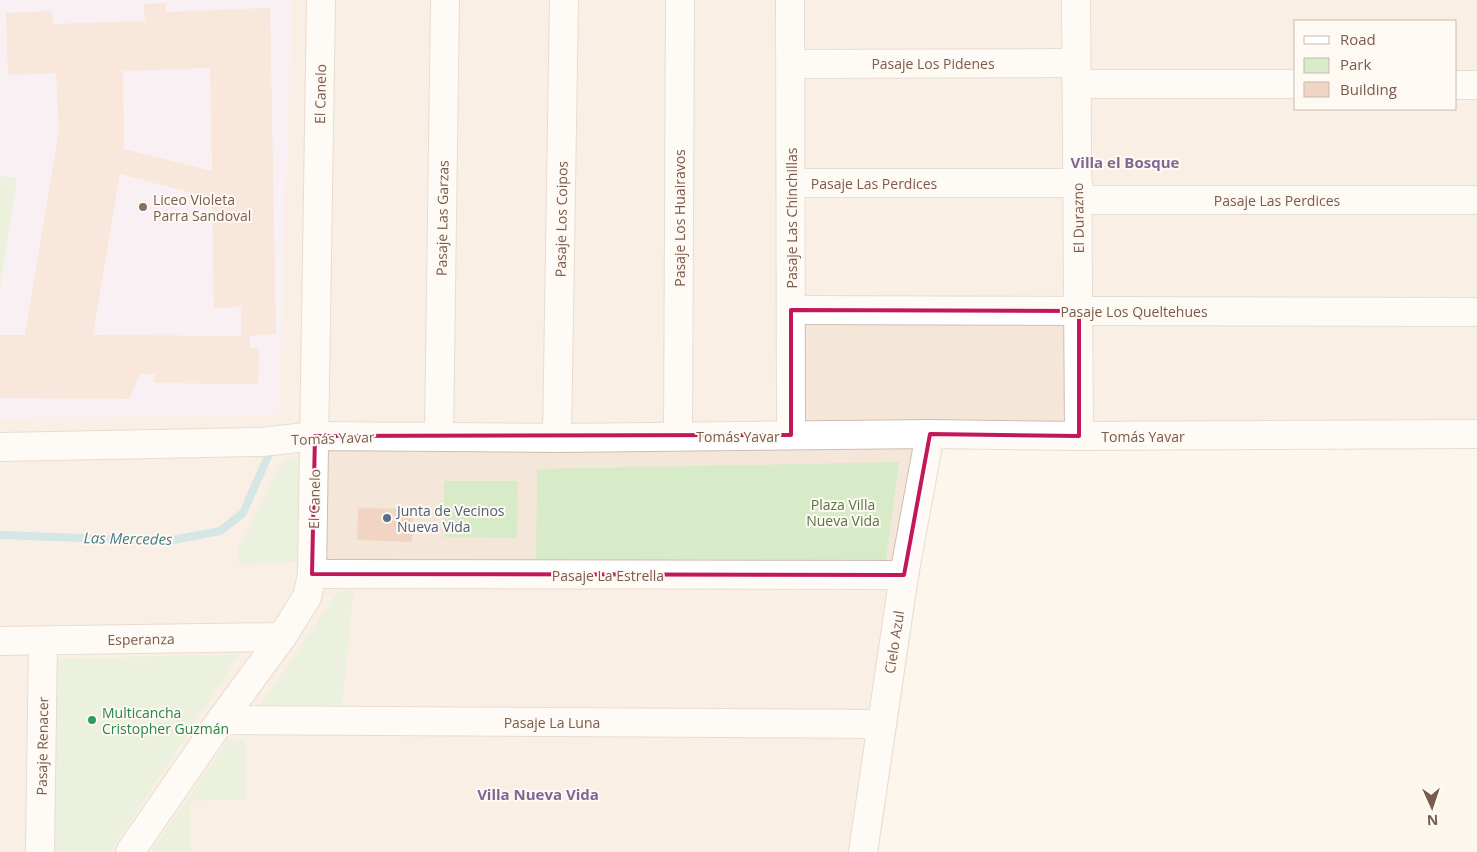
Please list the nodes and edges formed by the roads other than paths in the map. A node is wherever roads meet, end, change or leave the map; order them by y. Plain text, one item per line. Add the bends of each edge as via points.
1 (321, 0) edge
2 (445, 0) edge
3 (564, 0) edge
4 (680, 0) edge
5 (790, 0) edge
6 (1076, 0) edge
7 (791, 64) junction
8 (1076, 74) junction
9 (1294, 84) edge
10 (1457, 85) edge
11 (1477, 85) edge
12 (791, 183) junction
13 (1078, 192) junction
14 (1477, 200) edge
15 (791, 310) junction
16 (1079, 311) junction
17 (1477, 312) edge
18 (930, 434) junction
19 (1477, 434) edge
20 (791, 435) junction
21 (315, 436) junction
22 (439, 436) junction
23 (678, 436) junction
24 (1079, 436) junction
25 (558, 438) junction
26 (0, 447) edge
27 (312, 574) junction
28 (904, 575) junction
29 (282, 637) junction
30 (43, 640) junction
31 (0, 641) edge
32 (221, 720) junction
33 (882, 724) junction
34 (40, 852) edge
35 (130, 852) edge
36 (863, 852) edge

1 - 21 street, El Canelo
2 - 22 street, Pasaje Las Garzas
3 - 25 street, Pasaje Los Coipos
4 - 23 street, Pasaje Los Huairavos
5 - 7 street, Pasaje Las Chinchillas
6 - 8 street, El Durazno
7 - 8 street, Pasaje Los Pidenes
7 - 12 street, Pasaje Las Chinchillas
8 - 9 street, Pasaje Los Pidenes
8 - 13 street, El Durazno
10 - 11 street
12 - 13 street, Pasaje Las Perdices
12 - 15 street, Pasaje Las Chinchillas
13 - 14 street, Pasaje Las Perdices
13 - 16 street, El Durazno
15 - 16 street, Pasaje Los Queltehues
15 - 20 street, Pasaje Las Chinchillas
16 - 17 street, Pasaje Los Queltehues
16 - 24 street, El Durazno
18 - 20 street, Tomás Yavar
18 - 24 street, Tomás Yavar
18 - 28 street, Cielo Azul
19 - 24 street, Tomás Yavar
20 - 23 street, Tomás Yavar
21 - 22 street, Tomás Yavar
21 - 26 street, Tomás Yavar via 262,442
21 - 27 street, El Canelo
22 - 25 street, Tomás Yavar
23 - 25 street, Tomás Yavar
27 - 28 street, Pasaje La Estrella
27 - 29 street, El Canelo via 307,597
28 - 33 street, Cielo Azul
29 - 30 street, Esperanza
29 - 32 street, El Canelo
30 - 31 street, Esperanza
30 - 34 street, Pasaje Renacer
32 - 33 street, Pasaje La Luna
32 - 35 street, El Canelo
33 - 36 street, Cielo Azul

